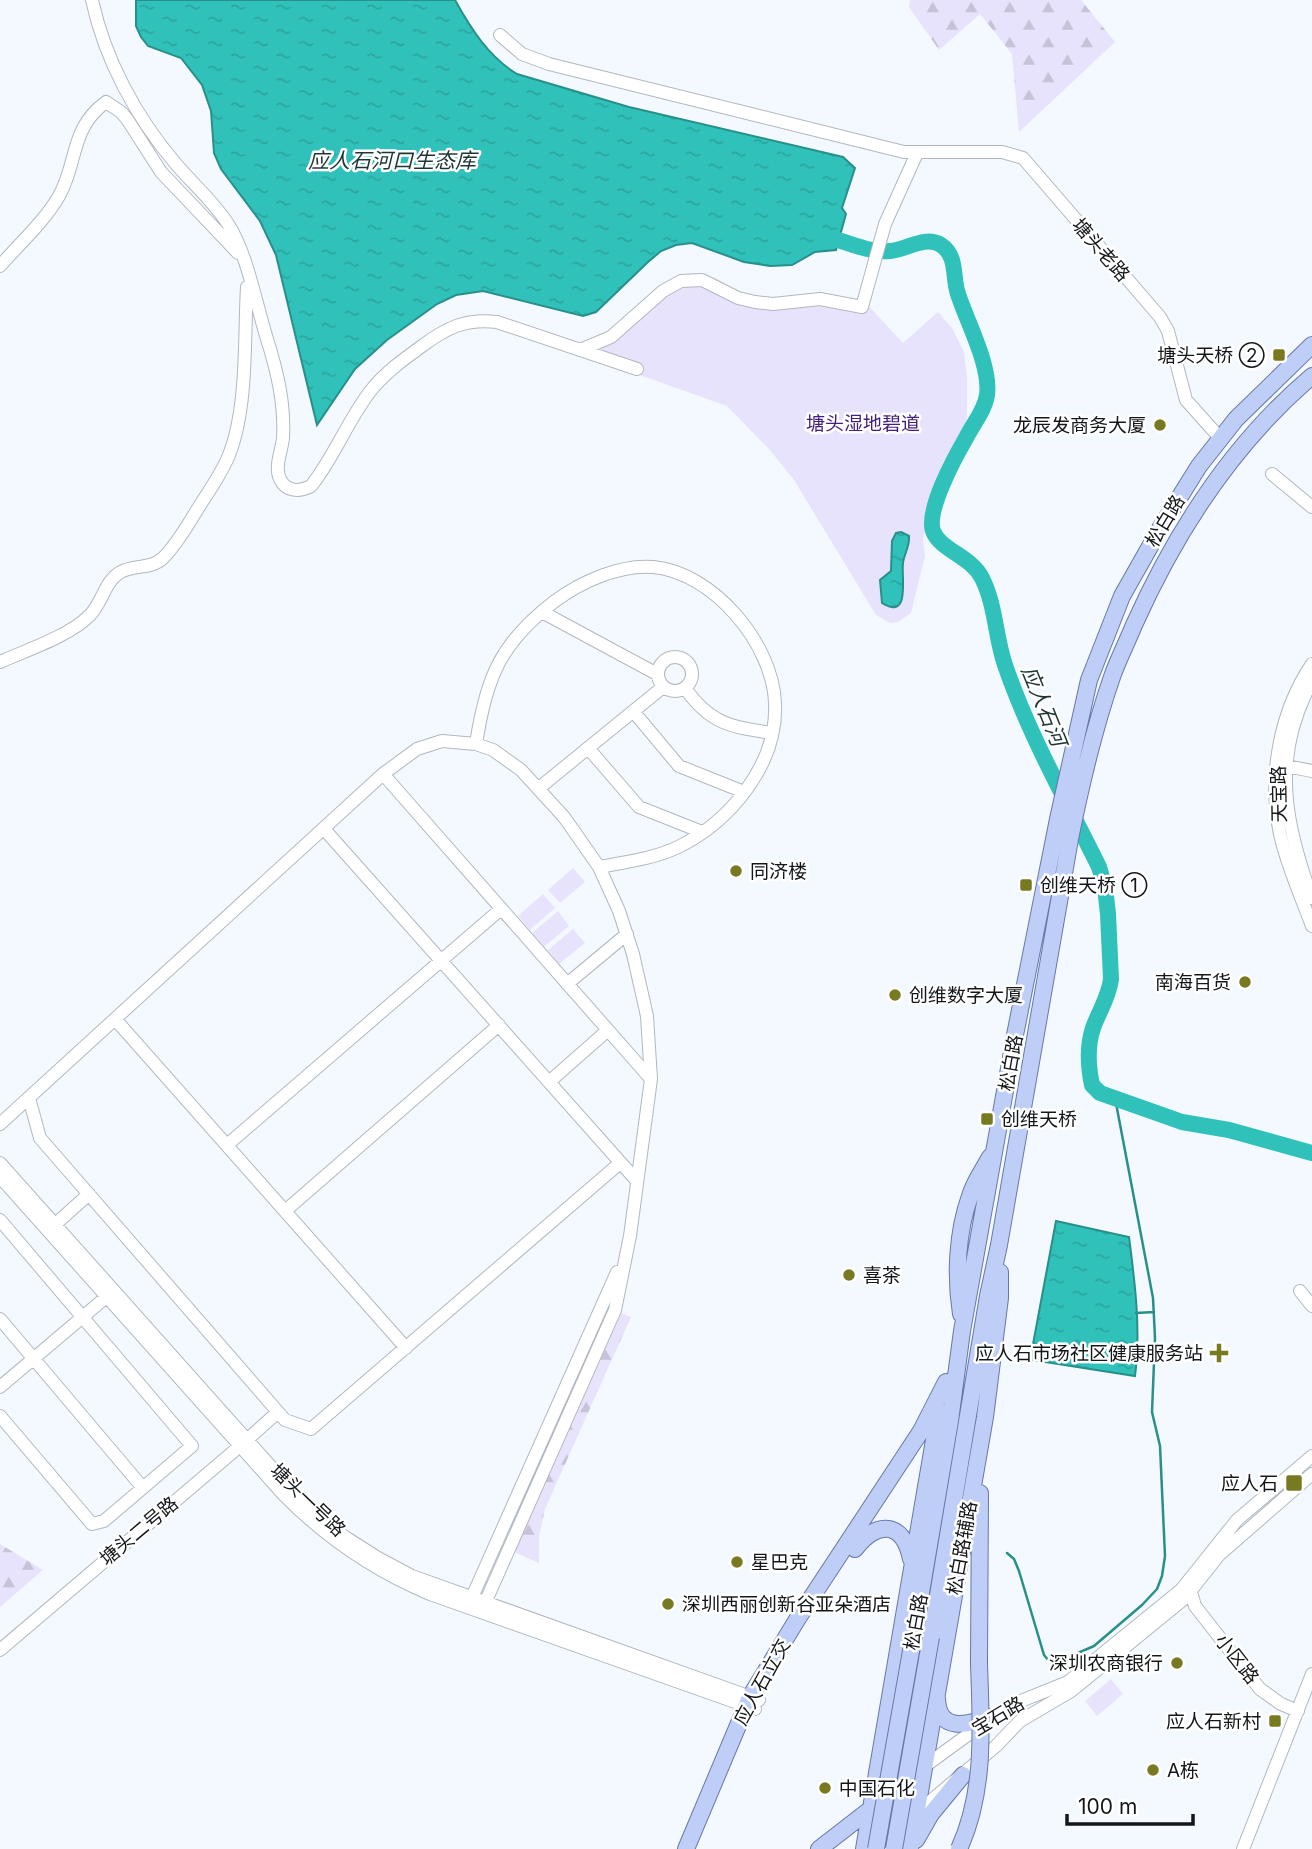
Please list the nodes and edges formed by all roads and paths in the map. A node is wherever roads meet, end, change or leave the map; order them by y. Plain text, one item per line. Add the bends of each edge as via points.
1 (92, 0) edge
2 (500, 35) dead end
3 (917, 153) junction
4 (243, 258) junction
5 (0, 266) edge
6 (248, 276) junction
7 (1312, 345) edge
8 (580, 350) junction
9 (637, 369) dead end
10 (1312, 376) edge
11 (1220, 438) junction
12 (1272, 474) dead end
13 (1312, 507) edge
14 (542, 612) junction
15 (0, 662) edge
16 (1312, 664) edge
17 (657, 674) junction
18 (1312, 681) edge
19 (663, 687) junction
20 (685, 688) junction
21 (633, 711) junction
22 (772, 733) junction
23 (476, 744) junction
24 (588, 748) junction
25 (1286, 766) junction
26 (1312, 771) edge
27 (383, 774) junction
28 (539, 788) junction
29 (744, 792) junction
30 (324, 829) junction
31 (702, 832) junction
32 (599, 867) junction
33 (1312, 896) edge
34 (501, 909) junction
35 (1312, 926) edge
36 (627, 934) junction
37 (440, 960) junction
38 (567, 984) junction
39 (115, 1019) junction
40 (499, 1026) junction
41 (608, 1030) junction
42 (651, 1079) junction
43 (549, 1082) junction
44 (29, 1098) junction
45 (0, 1124) edge
46 (227, 1145) junction
47 (0, 1163) edge
48 (620, 1163) junction
49 (0, 1177) edge
50 (636, 1181) junction
51 (89, 1195) junction
52 (285, 1211) junction
53 (0, 1220) edge
54 (51, 1228) junction
55 (999, 1245) junction
56 (626, 1253) junction
57 (1300, 1291) dead end
58 (110, 1294) junction
59 (1312, 1306) edge
60 (82, 1317) junction
61 (0, 1319) edge
62 (963, 1327) junction
63 (406, 1348) junction
64 (34, 1359) junction
65 (946, 1382) junction
66 (0, 1387) edge
67 (278, 1412) junction
68 (0, 1416) edge
69 (985, 1417) junction
70 (244, 1443) junction
71 (1312, 1456) edge
72 (1312, 1474) edge
73 (143, 1488) junction
74 (1216, 1551) junction
75 (912, 1561) junction
76 (1186, 1591) junction
77 (470, 1603) junction
78 (483, 1608) junction
79 (0, 1650) edge
80 (1312, 1674) edge
81 (891, 1685) junction
82 (937, 1694) junction
83 (752, 1703) junction
84 (1298, 1711) junction
85 (990, 1717) junction
86 (925, 1766) junction
87 (963, 1775) junction
88 (870, 1811) junction
89 (915, 1814) junction
90 (686, 1849) edge
91 (693, 1849) edge
92 (820, 1849) edge
93 (828, 1849) edge
94 (864, 1849) edge
95 (875, 1849) edge
96 (894, 1849) edge
97 (911, 1849) edge
98 (960, 1849) edge
99 (1243, 1849) edge

1 - 4 street via 105,44 136,108 175,163 214,204
2 - 3 street, 塘头老路 via 522,54 549,64
3 - 8 street via 885,224 862,307 820,299 755,302 702,280 681,281 663,290 611,337
3 - 11 street, 塘头老路 via 1002,152 1023,158 1164,324 1183,394
4 - 5 street via 161,172 127,119 106,102 81,128 52,207
4 - 6 street
6 - 8 street via 280,387 283,438 279,478 297,491 316,480 379,381 450,327 473,321 497,322
6 - 15 street via 234,441 222,471 180,538 153,565 119,573 80,624
7 - 11 main road, 松白路
8 - 9 street
10 - 55 main road, 松白路 via 1227,466 1180,533 1113,674 1070,839
11 - 62 main road, 松白路 via 1122,596 1089,680 1058,819
12 - 13 street
14 - 17 street
14 - 22 street via 576,587 623,570 651,567 692,580 734,614 755,641 775,701
14 - 23 street via 515,637 496,666 483,699
16 - 35 street, 天宝路 via 1286,716 1275,775 1280,835
17 - 19 street
17 - 20 street via 664,660 685,660 692,673
18 - 25 street, 天宝路 via 1293,729
19 - 20 street via 675,692
19 - 21 street
20 - 22 street via 703,711 724,723
21 - 24 street
21 - 29 street via 679,766
22 - 29 street via 763,762
23 - 27 street via 428,744
23 - 28 street via 506,759
24 - 28 street
24 - 31 street via 639,807
25 - 26 street
25 - 33 street, 天宝路 via 1287,813
27 - 30 street
27 - 34 street
28 - 32 street
29 - 31 street
30 - 37 street
30 - 39 street
31 - 32 street via 665,852
32 - 36 street
34 - 37 street
34 - 38 street
36 - 38 street
36 - 42 street via 643,995
37 - 40 street
37 - 46 street
38 - 41 street
39 - 44 street
39 - 46 street
40 - 43 street
40 - 52 street
41 - 42 street
41 - 43 street
42 - 50 street
43 - 48 street
44 - 45 street
44 - 51 street via 40,1138
46 - 52 street
47 - 54 street, 塘头一号路
48 - 50 street
48 - 63 street
49 - 54 street, 塘头一号路
50 - 56 street
51 - 54 street
51 - 67 street
52 - 63 street
53 - 60 street
54 - 58 street, 塘头一号路
55 - 69 main road, 松白路辅路 via 1000,1298
55 - 96 main road, 松白路, bridge
56 - 77 street
56 - 78 street via 615,1310
57 - 59 street
58 - 60 street
58 - 70 street, 塘头一号路
60 - 64 street
60 - 73 street via 192,1446
61 - 64 street
62 - 65 main road
62 - 95 main road, 松白路, bridge
63 - 67 street via 311,1429 285,1420
64 - 66 street
64 - 73 street
65 - 75 main road
65 - 83 main road, 应人石立交 via 921,1431 798,1618
67 - 70 street, 塘头二号路
68 - 73 street via 92,1524 104,1521
69 - 82 main road, 松白路辅路
69 - 98 main road, bridge via 978,1523 981,1746 978,1790
70 - 77 street, 塘头一号路 via 314,1513 345,1537
70 - 79 street, 塘头二号路
71 - 74 street via 1256,1502
72 - 74 street
74 - 76 street
75 - 81 main road
75 - 83 main road via 898,1533 883,1528 867,1534
76 - 84 street, 小区路 via 1260,1689
76 - 85 street, 宝石路 via 1068,1682
76 - 87 street, 宝石路 via 1071,1691 1020,1721
77 - 78 street, 塘头一号路
78 - 83 street, 塘头一号路
80 - 84 street
81 - 82 main road via 895,1700 914,1711 928,1707
81 - 88 main road
82 - 85 main road via 939,1712 951,1723 969,1725
82 - 86 main road, 松白路辅路
83 - 90 main road, 应人石立交
83 - 91 main road
84 - 99 street
85 - 86 street, 宝石路
86 - 88 main road, 宝石路
86 - 89 main road, 松白路辅路
87 - 89 street, 宝石路
87 - 97 main road
88 - 92 main road, 宝石路
88 - 94 main road
89 - 95 main road, 宝石路
89 - 97 main road, 松白路辅路
92 - 93 main road

